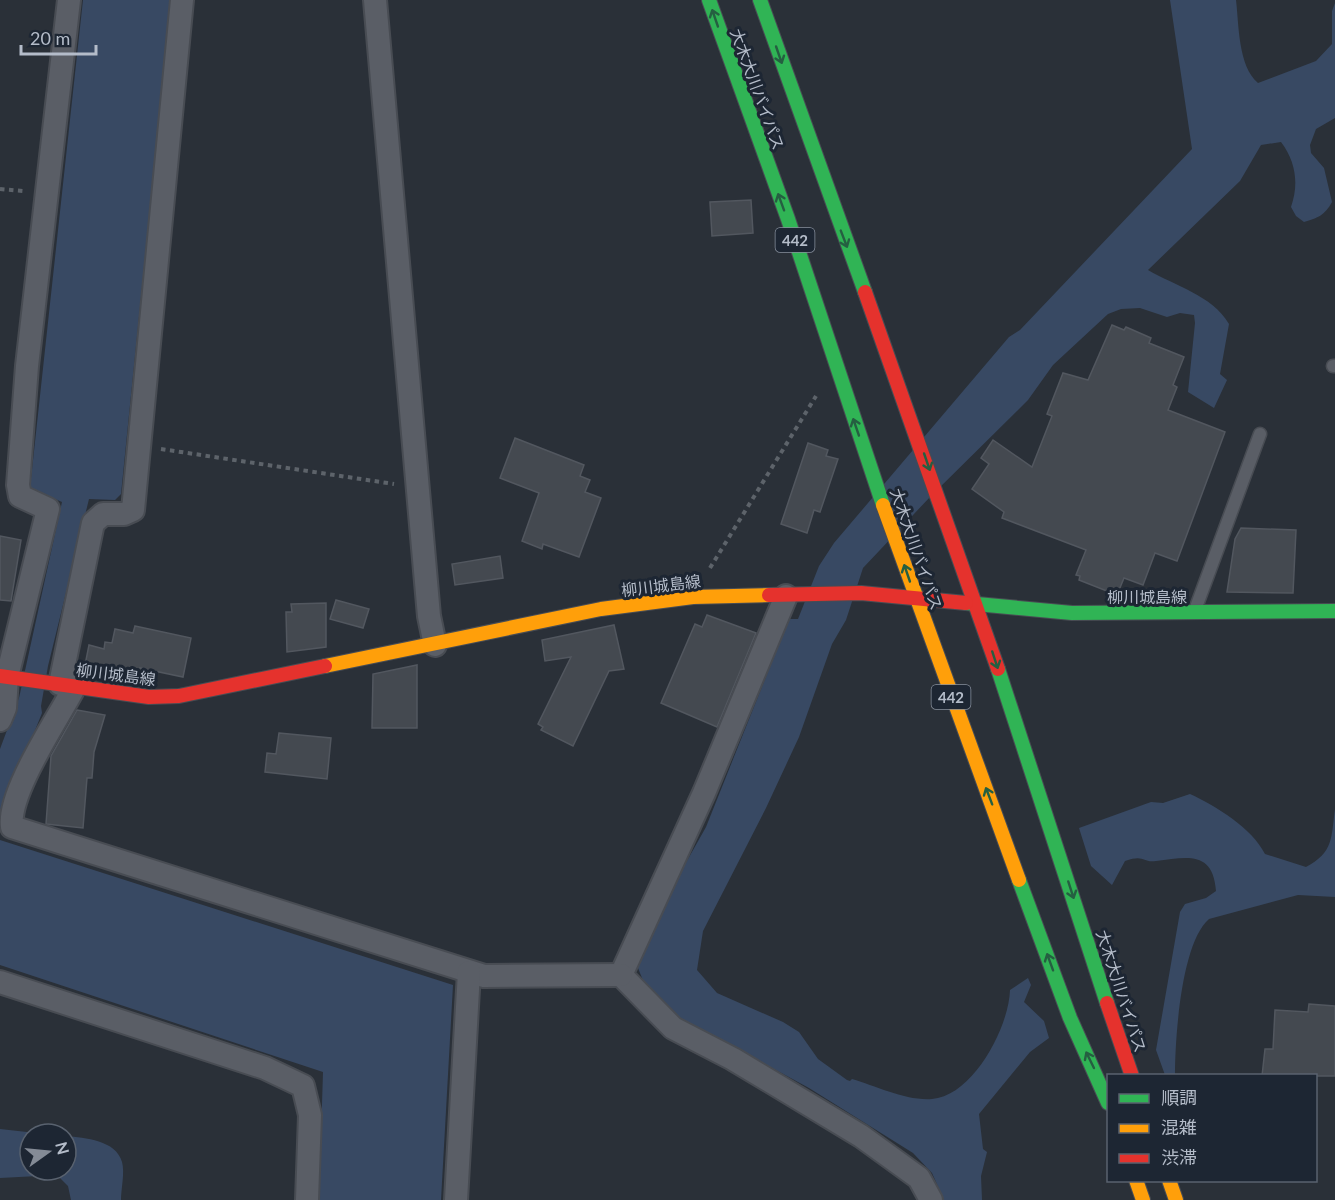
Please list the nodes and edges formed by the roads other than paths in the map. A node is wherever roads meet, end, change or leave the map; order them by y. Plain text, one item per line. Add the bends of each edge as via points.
1 (69, 0) edge
2 (182, 0) edge
3 (375, 0) edge
4 (709, 0) edge
5 (760, 0) edge
6 (1260, 434) dead end
7 (793, 595) junction
8 (916, 598) junction
9 (977, 605) junction
10 (1335, 611) edge
11 (1194, 612) junction
12 (435, 645) junction
13 (7, 676) edge
14 (61, 684) junction
15 (0, 720) edge
16 (469, 972) junction
17 (621, 975) junction
18 (0, 982) edge
19 (1131, 1074) edge
20 (1107, 1101) edge
21 (1137, 1182) edge
22 (1170, 1182) edge
23 (307, 1200) edge
24 (456, 1200) edge
25 (931, 1200) edge
26 (1143, 1200) edge
27 (1176, 1200) edge

1 - 13 street via 27,366 18,485 20,496 48,509
2 - 14 street via 133,510 103,514 93,523
3 - 12 street via 429,616
8 -> 4 main road, 大木大川バイパス / 442 via 788,219
5 -> 9 main road, 大木大川バイパス / 442
6 - 11 lane
7 - 8 main road, 柳川城島線 via 861,593
7 - 12 main road, 柳川城島線 via 693,597 601,609
7 - 17 street
8 - 9 main road, 柳川城島線
20 -> 8 main road, 大木大川バイパス / 442 via 1070,1018
9 - 11 main road, 柳川城島線 via 1072,613
9 -> 19 main road, 大木大川バイパス / 442
10 - 11 main road, 柳川城島線
12 - 14 main road, 柳川城島線 via 179,696 149,697
13 - 14 main road, 柳川城島線
13 - 15 street via 5,708
14 - 16 street via 10,814 12,827
16 - 17 street via 484,976
16 - 24 street
17 - 25 street via 673,1028 733,1059 861,1136 919,1178
18 - 23 street via 265,1068 303,1086 310,1115
21 - 26 main road
22 - 27 main road

